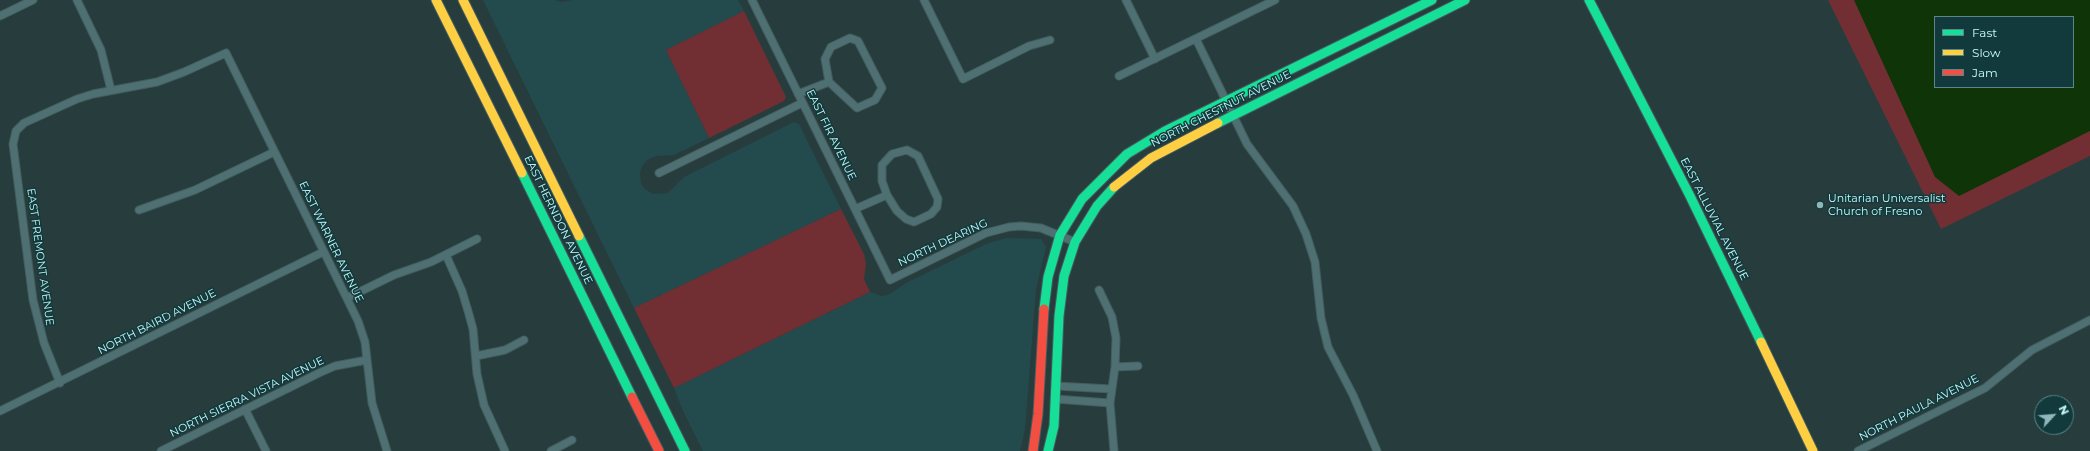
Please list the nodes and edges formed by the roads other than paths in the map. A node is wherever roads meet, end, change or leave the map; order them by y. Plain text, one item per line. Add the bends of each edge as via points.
1 (33, 0) edge
2 (77, 0) edge
3 (436, 0) edge
4 (463, 0) edge
5 (752, 0) edge
6 (924, 0) edge
7 (1126, 0) edge
8 (1275, 0) edge
9 (1432, 0) edge
10 (1465, 0) edge
11 (1589, 0) edge
12 (0, 16) edge
13 (1196, 39) junction
14 (1050, 40) dead end
15 (1155, 59) junction
16 (1119, 76) dead end
17 (829, 82) junction
18 (111, 90) junction
19 (798, 94) junction
20 (1226, 101) junction
21 (802, 103) junction
22 (1233, 115) junction
23 (274, 152) junction
24 (659, 173) dead end
25 (887, 195) junction
26 (855, 209) junction
27 (139, 210) dead end
28 (1060, 236) junction
29 (477, 239) dead end
30 (1075, 242) junction
31 (323, 252) junction
32 (446, 255) junction
33 (890, 280) joint
34 (1099, 290) dead end
35 (347, 298) junction
36 (2090, 320) edge
37 (524, 340) dead end
38 (476, 356) junction
39 (367, 360) junction
40 (1115, 366) junction
41 (1138, 366) dead end
42 (60, 383) junction
43 (1056, 386) junction
44 (1111, 390) junction
45 (1055, 399) junction
46 (1110, 403) junction
47 (245, 409) junction
48 (0, 411) edge
49 (1038, 414) junction
50 (572, 440) dead end
51 (161, 451) edge
52 (266, 451) edge
53 (387, 451) edge
54 (505, 451) edge
55 (551, 451) edge
56 (659, 451) edge
57 (684, 451) edge
58 (1033, 451) edge
59 (1039, 451) edge
60 (1048, 451) edge
61 (1114, 451) edge
62 (1377, 451) edge
63 (1813, 451) edge
64 (1858, 451) edge

1 - 12 street
2 - 18 street via 101,50
3 - 56 main road, EAST HERNDON AVENUE
4 - 57 main road, EAST HERNDON AVENUE
5 - 19 street, EAST FIR AVENUE
6 - 14 street via 963,79 1029,46
7 - 15 street
8 - 13 street
9 - 20 main road, NORTH CHESTNUT AVENUE
10 - 22 main road, NORTH CHESTNUT AVENUE
11 - 63 main road, EAST ALLUVIAL AVENUE via 1693,203
13 - 15 street
13 - 20 street
15 - 16 street
17 - 17 street via 825,59 831,47 850,38 858,41 882,88 875,100 857,108
17 - 19 street
18 - 23 street, EAST WARNER AVENUE via 157,82 226,53
18 - 42 street, EAST FREMONT AVENUE via 63,104 24,123 16,132 13,144 33,300 44,343
19 - 21 street, EAST FIR AVENUE
20 - 22 street
20 - 28 main road, NORTH CHESTNUT AVENUE via 1165,131 1127,154 1082,199
21 - 24 street
21 - 26 street, EAST FIR AVENUE
22 - 30 main road, NORTH CHESTNUT AVENUE via 1177,143 1130,174 1097,206
22 - 62 street via 1248,144 1293,206 1306,234 1315,262 1321,318 1328,347 1353,395
23 - 27 street via 195,190
23 - 31 street, EAST WARNER AVENUE
25 - 25 street via 882,181 882,165 892,154 908,150 918,156 938,199 937,207 931,214 914,222 897,211
25 - 26 street
26 - 33 street, EAST FIR AVENUE
28 - 30 street, NORTH DEARING
28 - 33 street, NORTH DEARING via 1030,226 998,230 966,242
28 - 49 main road, NORTH CHESTNUT AVENUE via 1048,277 1045,299
29 - 32 street
30 - 43 main road, NORTH CHESTNUT AVENUE via 1061,295
31 - 35 street, EAST WARNER AVENUE
31 - 42 street, NORTH BAIRD AVENUE
32 - 35 street via 394,275
32 - 38 street via 468,311
34 - 40 street via 1112,316 1116,338
35 - 39 street, EAST WARNER AVENUE via 362,331
36 - 64 street, NORTH PAULA AVENUE via 2032,350 1985,388
37 - 38 street via 505,350
38 - 54 street via 484,405
39 - 47 street, NORTH SIERRA VISTA AVENUE via 335,366
39 - 53 street, EAST WARNER AVENUE via 372,403
40 - 41 street
40 - 44 street
42 - 48 street, NORTH BAIRD AVENUE
43 - 44 street
43 - 45 main road, NORTH CHESTNUT AVENUE
44 - 46 street
45 - 46 street
45 - 60 main road, NORTH CHESTNUT AVENUE via 1054,426
46 - 61 street
47 - 51 street, NORTH SIERRA VISTA AVENUE
47 - 52 street
49 - 58 main road, NORTH CHESTNUT AVENUE
49 - 59 main road
50 - 55 street

